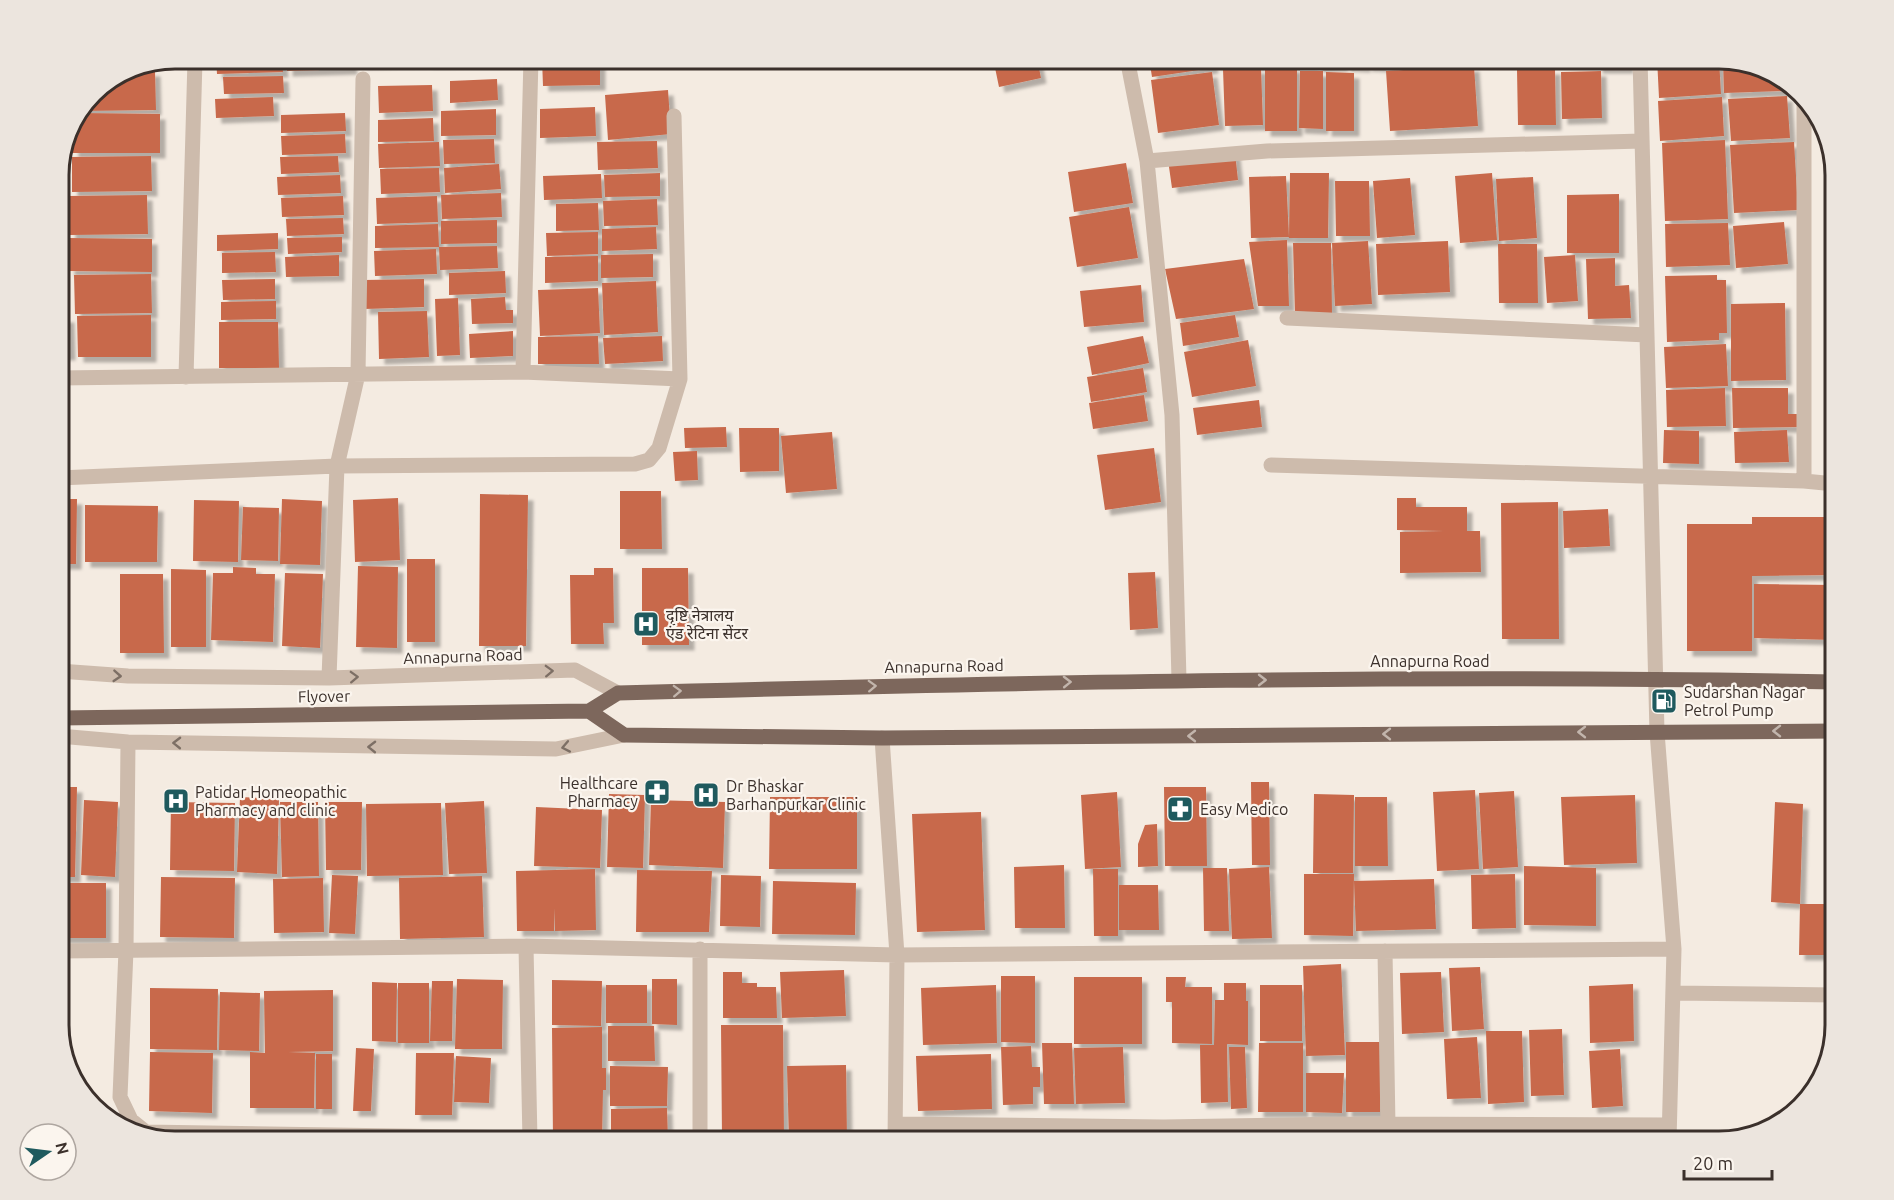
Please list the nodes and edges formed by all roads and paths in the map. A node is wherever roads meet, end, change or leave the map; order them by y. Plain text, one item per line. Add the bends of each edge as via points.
1 (195, 69) edge
2 (531, 69) edge
3 (1129, 69) edge
4 (1640, 69) edge
5 (363, 79) dead end
6 (1804, 112) edge
7 (674, 116) dead end
8 (1642, 141) junction
9 (1147, 161) junction
10 (1287, 318) dead end
11 (1647, 335) junction
12 (524, 372) junction
13 (358, 374) junction
14 (186, 377) junction
15 (69, 378) edge
16 (680, 379) junction
17 (1271, 465) dead end
18 (337, 466) junction
19 (1650, 477) junction
20 (69, 478) edge
21 (1804, 481) junction
22 (1825, 483) edge
23 (69, 672) edge
24 (330, 678) junction
25 (1655, 678) junction
26 (1179, 680) junction
27 (1825, 682) edge
28 (618, 693) junction
29 (589, 711) junction
30 (69, 718) edge
31 (1825, 731) edge
32 (1657, 732) junction
33 (624, 735) junction
34 (69, 737) edge
35 (882, 738) junction
36 (128, 742) junction
37 (526, 946) junction
38 (700, 949) junction
39 (1674, 949) junction
40 (126, 950) junction
41 (69, 951) edge
42 (1385, 951) junction
43 (897, 955) junction
44 (1673, 993) junction
45 (1825, 995) edge
46 (134, 1123) edge
47 (896, 1124) junction
48 (1343, 1125) junction
49 (1669, 1125) junction
50 (1388, 1126) junction
51 (530, 1131) edge
52 (700, 1131) edge
53 (896, 1131) edge
54 (1084, 1131) edge
55 (1224, 1131) edge
56 (1343, 1131) edge
57 (1669, 1131) edge

1 - 14 street
2 - 12 street
3 - 9 street
4 - 8 street
5 - 13 street
6 - 21 street
7 - 16 street
8 - 9 street via 1267,151
8 - 11 street
9 - 26 street via 1172,415
10 - 11 street
11 - 19 street
12 - 13 street
12 - 16 street
13 - 14 street
13 - 18 street
14 - 15 street
16 - 18 street via 659,448 649,460 635,464
17 - 19 street
18 - 20 street
18 - 24 street
19 - 21 street
19 - 25 street
21 - 22 street
23 -> 24 street, Annapurna Road
24 -> 28 street, Annapurna Road via 575,670
26 -> 25 main road, Annapurna Road
25 - 27 main road, Annapurna Road
25 - 32 street
28 -> 26 main road, Annapurna Road
28 - 29 main road
29 - 30 main road, Flyover
29 - 33 main road
31 -> 32 main road
32 -> 35 main road
32 - 39 street
33 - 35 main road
33 -> 36 street via 555,749
34 - 36 street
35 - 43 street
36 - 40 street
37 - 38 street
37 - 40 street
37 - 51 street
38 - 43 street
38 - 52 street
39 - 42 street
39 - 44 street
40 - 41 street
40 - 46 street via 120,1097
42 - 43 street
42 - 50 street
43 - 47 street
44 - 45 street
44 - 49 street
47 - 53 street
47 - 54 street
48 - 50 street
48 - 55 street
48 - 56 street
49 - 50 street
49 - 57 street

